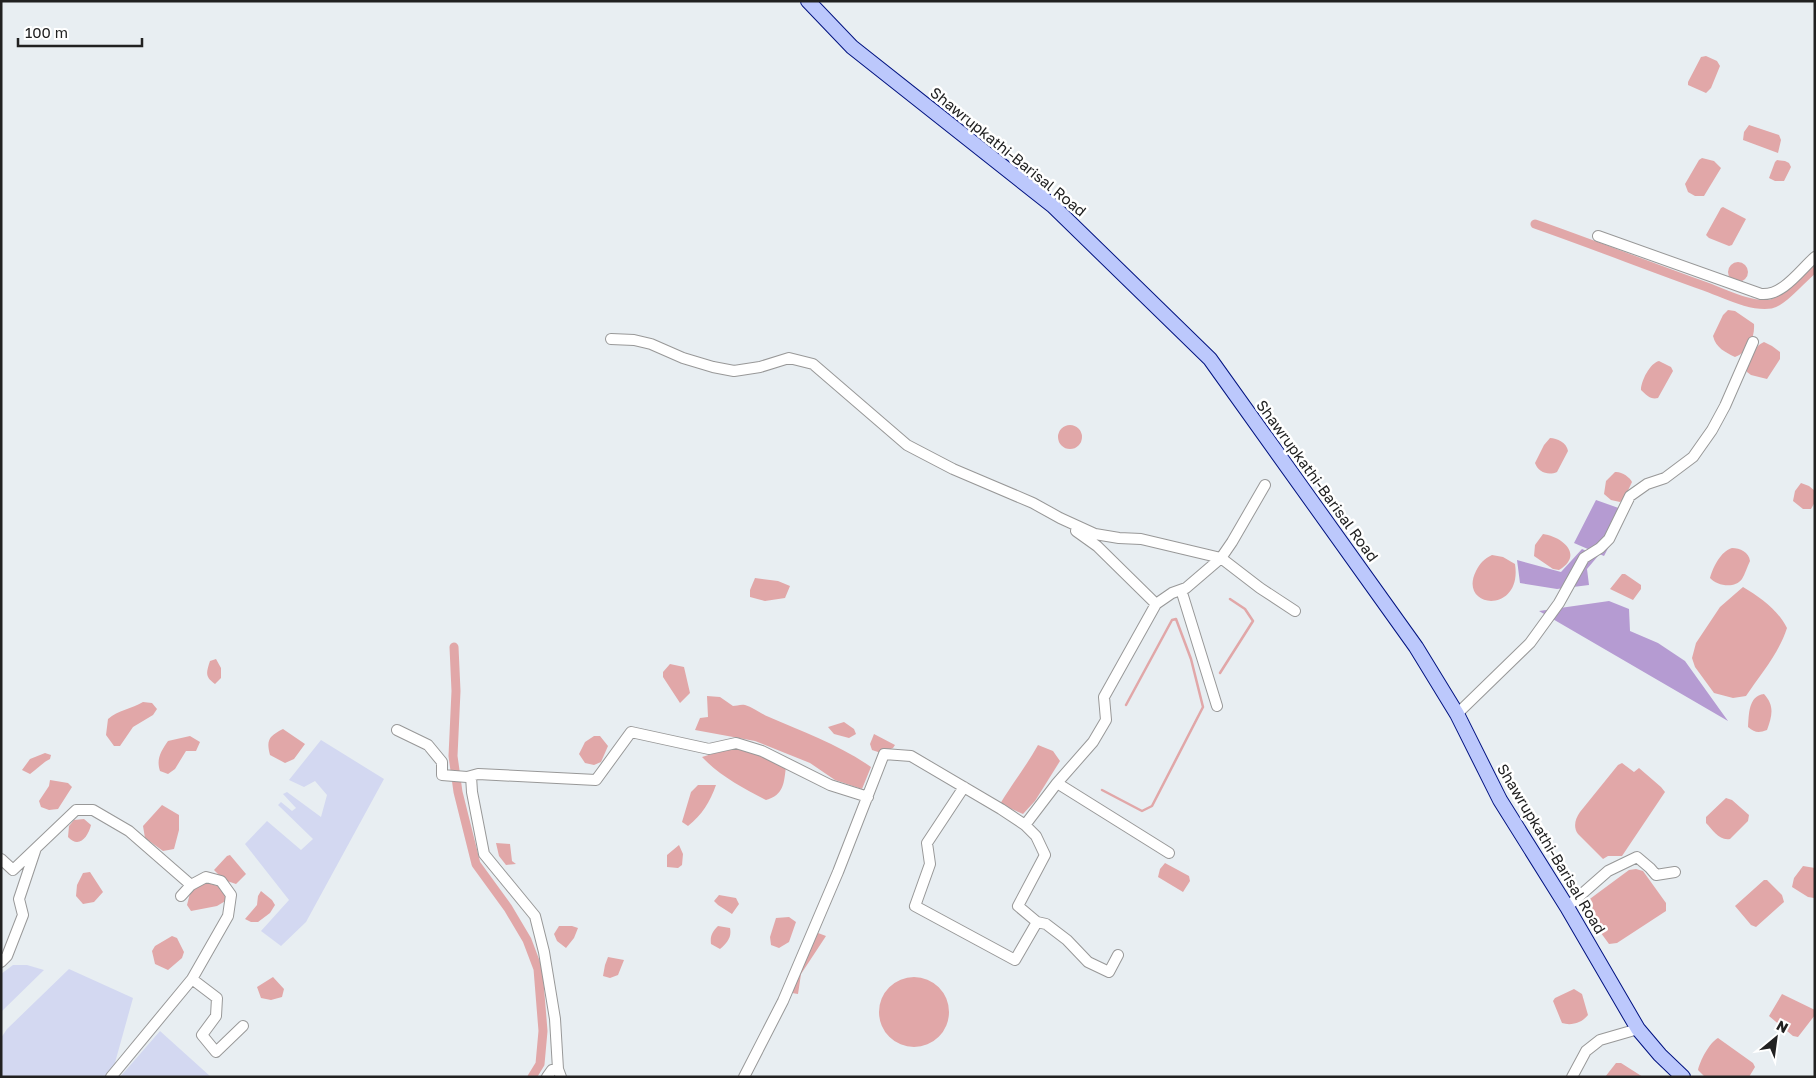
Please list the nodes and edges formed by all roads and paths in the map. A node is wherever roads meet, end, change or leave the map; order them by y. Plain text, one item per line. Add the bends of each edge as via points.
1 (808, 1) edge
2 (1598, 236) dead end
3 (1815, 256) edge
4 (611, 339) dead end
5 (1753, 342) dead end
6 (1265, 486) dead end
7 (1060, 518) junction
8 (1221, 558) junction
9 (1183, 596) dead end
10 (1156, 604) junction
11 (1295, 611) dead end
12 (1217, 706) dead end
13 (1457, 714) junction
14 (397, 730) dead end
15 (469, 776) junction
16 (1057, 783) junction
17 (964, 787) junction
18 (868, 797) junction
19 (1025, 825) junction
20 (36, 848) junction
21 (1169, 853) dead end
22 (1, 859) edge
23 (1675, 872) dead end
24 (192, 885) junction
25 (181, 896) dead end
26 (1567, 907) junction
27 (1037, 922) junction
28 (1118, 955) dead end
29 (1, 962) edge
30 (192, 979) junction
31 (243, 1026) dead end
32 (1638, 1029) junction
33 (560, 1073) edge
34 (111, 1077) edge
35 (547, 1077) edge
36 (744, 1077) edge
37 (1572, 1077) edge
38 (1683, 1077) edge

1 - 13 main road, Shawrupkathi-Barisal Road via 852,47 1054,206 1210,359 1416,647
2 - 3 street via 1768,295 1778,290
4 - 7 street via 651,344 682,358 734,371 789,358 813,364 907,445
5 - 13 street via 1725,406 1693,457 1665,478 1647,484 1630,496 1609,539 1584,558 1559,603 1530,643
6 - 8 street
7 - 8 street via 1095,534 1141,539
7 - 10 street via 1097,546
8 - 10 street via 1186,588 1172,592
8 - 11 street
9 - 12 street
10 - 16 street via 1104,697 1106,720 1093,742
13 - 26 main road, Shawrupkathi-Barisal Road via 1500,800
14 - 15 street via 428,745 442,762 442,775
15 - 18 street via 596,780 631,732 709,749 736,743 762,751 830,785
15 - 33 street via 484,854 534,916 544,952
16 - 19 street
16 - 21 street
17 - 18 street via 911,756 884,754
17 - 19 street
17 - 27 street via 926,844 930,864 915,906 1015,960
18 - 36 street via 783,1001
19 - 27 street via 1036,836 1045,855 1018,906
20 - 22 street via 13,870
20 - 24 street via 76,810 93,810 129,831
20 - 29 street via 19,899 23,915 7,956
23 - 26 street via 1656,875 1637,857 1608,870
24 - 25 street
24 - 30 street via 206,877 221,881 231,895 228,916
26 - 32 main road, Shawrupkathi-Barisal Road
27 - 28 street via 1046,924 1068,940 1088,962 1109,972
30 - 31 street via 217,998 216,1016 202,1035 216,1052
30 - 34 street
32 - 37 street via 1600,1040 1586,1051
32 - 38 main road, Shawrupkathi-Barisal Road
33 - 35 street via 552,1070

